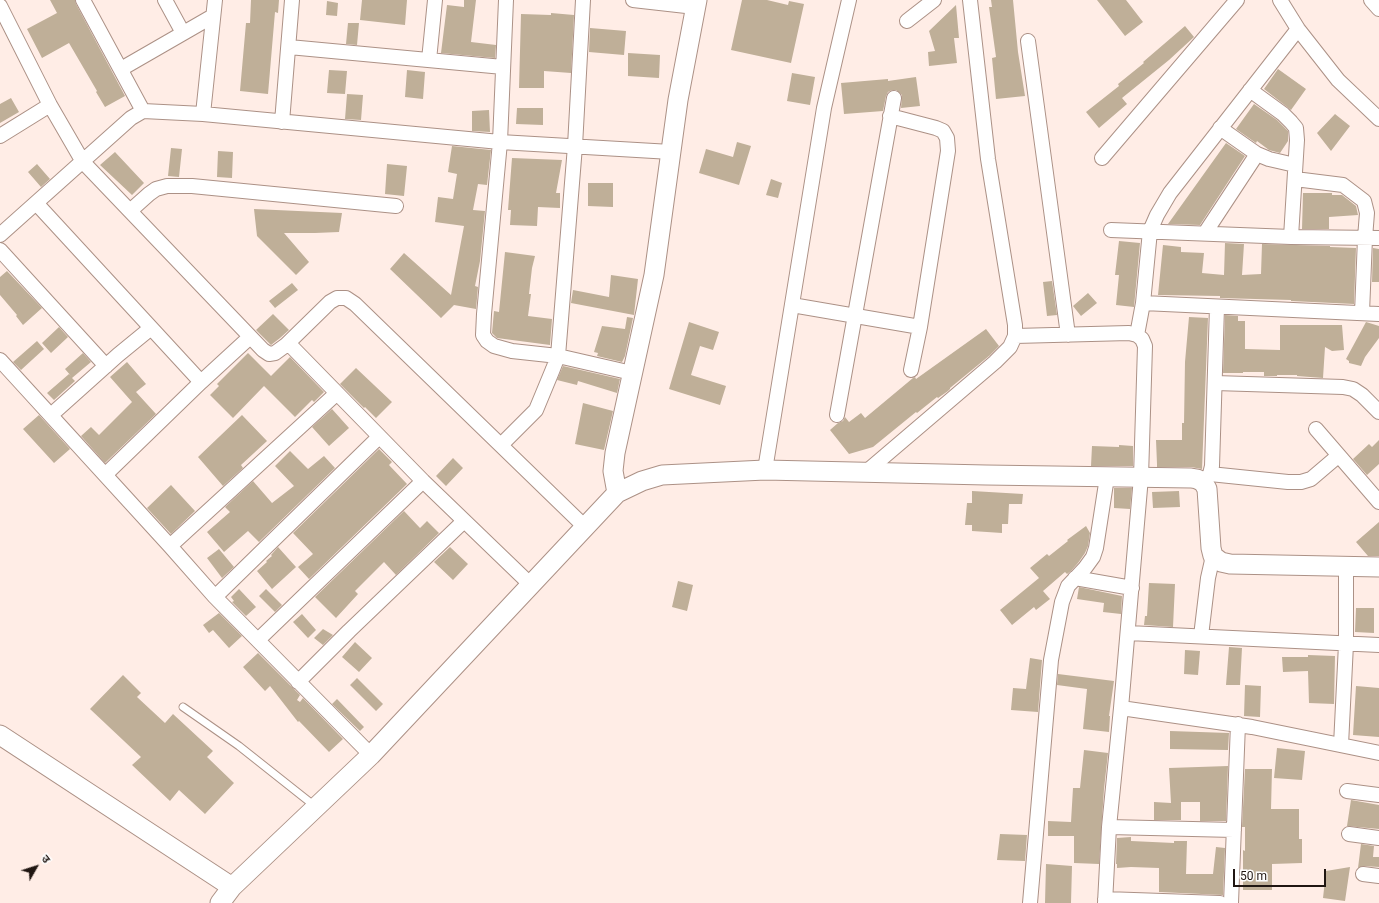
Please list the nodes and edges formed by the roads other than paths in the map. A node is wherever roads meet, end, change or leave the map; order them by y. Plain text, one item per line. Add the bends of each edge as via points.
1 (83, 0) edge
2 (165, 0) edge
3 (215, 0) edge
4 (292, 0) edge
5 (435, 0) edge
6 (506, 0) edge
7 (584, 0) edge
8 (633, 0) edge
9 (848, 0) edge
10 (934, 0) edge
11 (970, 0) edge
12 (1237, 0) edge
13 (1280, 0) edge
14 (1370, 0) edge
15 (696, 3) edge
16 (0, 7) edge
17 (1379, 9) edge
18 (213, 16) junction
19 (907, 21) dead end
20 (1298, 29) junction
21 (183, 33) junction
22 (1028, 41) dead end
23 (289, 47) junction
24 (429, 60) junction
25 (503, 66) junction
26 (120, 69) junction
27 (1250, 90) junction
28 (894, 98) dead end
29 (50, 105) junction
30 (143, 111) junction
31 (203, 114) junction
32 (890, 116) junction
33 (1379, 119) edge
34 (282, 122) junction
35 (1220, 128) junction
36 (0, 136) edge
37 (500, 142) junction
38 (575, 146) junction
39 (671, 152) junction
40 (1257, 154) junction
41 (1102, 158) dead end
42 (83, 162) junction
43 (1295, 172) junction
44 (36, 203) junction
45 (396, 206) dead end
46 (130, 211) junction
47 (1111, 230) dead end
48 (1150, 231) junction
49 (1205, 234) junction
50 (0, 235) edge
51 (1291, 237) junction
52 (1365, 238) junction
53 (1379, 238) edge
54 (0, 250) edge
55 (1143, 303) junction
56 (792, 305) junction
57 (1217, 307) junction
58 (1362, 313) junction
59 (1379, 314) edge
60 (855, 316) junction
61 (920, 327) junction
62 (152, 328) junction
63 (1068, 335) junction
64 (1137, 335) junction
65 (1015, 336) junction
66 (250, 337) junction
67 (286, 345) junction
68 (558, 356) junction
69 (0, 360) edge
70 (106, 366) junction
71 (911, 370) dead end
72 (632, 373) junction
73 (201, 382) junction
74 (1215, 383) junction
75 (337, 393) junction
76 (1379, 412) edge
77 (51, 415) junction
78 (837, 415) dead end
79 (1316, 430) dead end
80 (380, 437) junction
81 (501, 445) junction
82 (1338, 456) junction
83 (765, 470) junction
84 (866, 472) junction
85 (104, 474) junction
86 (1107, 477) junction
87 (1141, 477) junction
88 (1206, 478) junction
89 (423, 481) junction
90 (617, 493) junction
91 (1379, 502) edge
92 (464, 521) junction
93 (585, 527) junction
94 (170, 546) junction
95 (1213, 556) junction
96 (1346, 566) junction
97 (1379, 567) edge
98 (1075, 578) junction
99 (531, 585) junction
100 (1132, 588) junction
101 (215, 597) junction
102 (1128, 633) junction
103 (1201, 636) junction
104 (258, 640) junction
105 (1346, 644) junction
106 (1379, 645) edge
107 (298, 682) junction
108 (183, 707) dead end
109 (1121, 708) junction
110 (1238, 724) junction
111 (0, 735) edge
112 (1341, 745) junction
113 (1379, 753) edge
114 (371, 755) junction
115 (1347, 791) dead end
116 (1379, 795) edge
117 (316, 808) junction
118 (1109, 828) junction
119 (1234, 830) junction
120 (1349, 834) dead end
121 (1379, 838) edge
122 (1363, 874) dead end
123 (1379, 876) edge
124 (232, 887) junction
125 (1105, 901) edge
126 (1179, 902) edge
127 (220, 903) edge
128 (1030, 903) edge
129 (1220, 903) edge
130 (1230, 903) edge

1 - 26 street
2 - 21 street
3 - 18 street
4 - 23 street
5 - 24 street
6 - 25 street
7 - 38 street
8 - 15 street
9 - 56 street via 824,108
10 - 19 street
11 - 65 street via 988,159
12 - 41 street
13 - 20 street
14 - 17 street
15 - 39 street
16 - 29 street
18 - 21 street
18 - 31 street
20 - 27 street
20 - 33 street via 1338,80
21 - 26 street
22 - 63 street
23 - 24 street
23 - 34 street
24 - 25 street
25 - 37 street
26 - 30 street
27 - 35 street
27 - 43 street via 1292,122 1296,128
28 - 32 street
29 - 36 street
29 - 42 street
30 - 31 street
30 - 42 street via 131,118
31 - 34 street
32 - 60 street
32 - 61 street via 936,128 943,131 947,138 948,150
34 - 37 street
35 - 40 street
35 - 48 street via 1170,193
37 - 38 street
37 - 68 street via 483,335 494,346 512,351
38 - 39 street
38 - 68 street
39 - 72 street via 654,275
40 - 43 street
40 - 49 street
42 - 44 street
42 - 46 street
43 - 51 street
43 - 52 street via 1344,186 1364,201 1367,214
44 - 50 street
44 - 62 street
45 - 46 street via 192,186 167,186 149,194
46 - 66 street
47 - 48 street
48 - 49 street
48 - 55 street
49 - 51 street
51 - 52 street
52 - 53 street
52 - 58 street
54 - 70 street
55 - 57 street
55 - 64 street
56 - 60 street
56 - 83 street
57 - 58 street
57 - 74 street
58 - 59 street
60 - 61 street
60 - 78 street
61 - 71 street
62 - 70 street
62 - 73 street
63 - 64 street
63 - 65 street
64 - 87 street via 1145,346
65 - 84 street via 1010,347 995,362
66 - 67 street via 270,354
66 - 73 street
67 - 75 street via 292,347
67 - 81 street via 330,302 337,298 346,298
68 - 72 street
68 - 81 street via 536,410
69 - 77 street
70 - 77 street
72 - 90 street via 615,453 613,472
73 - 85 street
74 - 76 street via 1343,387 1353,389 1362,395
74 - 88 street via 1212,466
75 - 80 street
75 - 94 street
77 - 85 street
79 - 82 street
80 - 89 street
80 - 101 street
81 - 93 street
82 - 88 street via 1311,479 1301,482
82 - 91 street
83 - 84 street
83 - 90 street via 662,475
84 - 86 street
85 - 94 street
86 - 87 street
86 - 98 street via 1096,548 1089,562
87 - 88 street
87 - 100 street
88 - 95 street
89 - 92 street
89 - 104 street
90 - 93 street
92 - 99 street
92 - 107 street
93 - 99 street
94 - 101 street
95 - 96 street via 1221,562 1230,564
95 - 103 street
96 - 97 street
96 - 105 street
98 - 100 street
98 - 128 street via 1068,586 1062,602 1051,660
99 - 114 street
100 - 102 street
101 - 104 street
102 - 103 street
102 - 109 street
103 - 105 street
104 - 107 street
105 - 106 street
105 - 112 street
107 - 114 street
108 - 117 lane via 239,746
109 - 110 street
109 - 118 street
110 - 112 street
110 - 119 street
111 - 124 street
112 - 113 street
114 - 117 street
115 - 116 street
117 - 124 street
118 - 119 street
118 - 125 street
119 - 130 street
120 - 121 street
122 - 123 street
124 - 127 street
125 - 126 street
126 - 129 street

